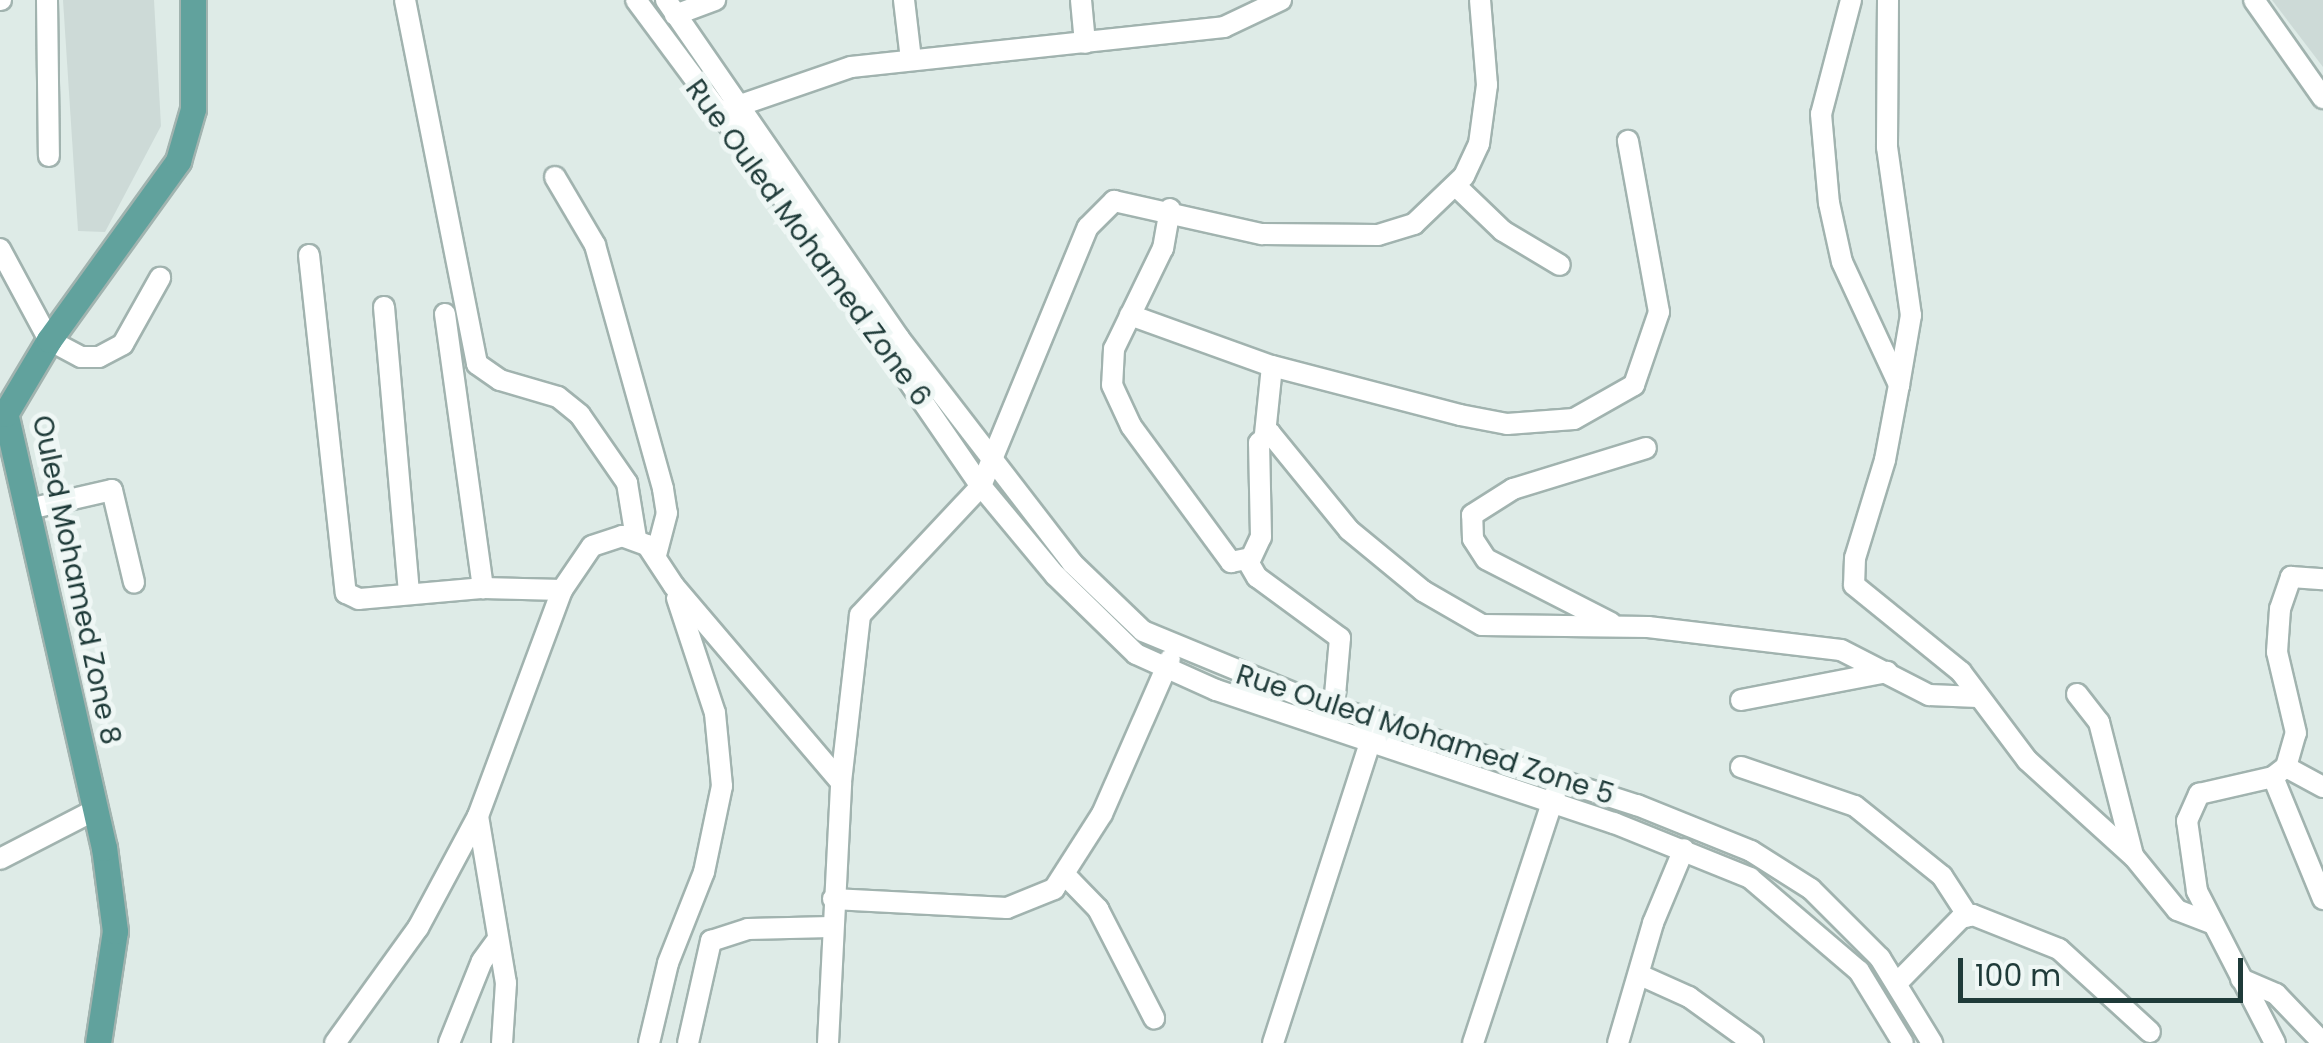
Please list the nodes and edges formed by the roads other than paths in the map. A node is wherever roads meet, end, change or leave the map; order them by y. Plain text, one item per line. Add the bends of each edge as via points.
1 (47, 0) edge
2 (194, 0) edge
3 (405, 0) edge
4 (636, 0) edge
5 (715, 0) edge
6 (904, 0) edge
7 (1081, 0) edge
8 (1281, 0) edge
9 (1480, 0) edge
10 (1852, 0) edge
11 (1888, 0) edge
12 (2254, 0) edge
13 (671, 7) edge
14 (1085, 43) junction
15 (911, 60) junction
16 (2323, 98) edge
17 (737, 104) junction
18 (717, 115) junction
19 (1628, 141) dead end
20 (49, 156) dead end
21 (555, 177) dead end
22 (1456, 186) junction
23 (1170, 209) junction
24 (0, 249) edge
25 (309, 256) dead end
26 (1560, 266) dead end
27 (160, 278) dead end
28 (384, 307) dead end
29 (445, 314) dead end
30 (1130, 314) junction
31 (49, 340) junction
32 (1272, 366) junction
33 (1898, 385) junction
34 (940, 392) joint
35 (3, 416) edge
36 (1265, 434) junction
37 (1646, 448) dead end
38 (994, 460) junction
39 (981, 486) junction
40 (28, 509) junction
41 (636, 538) junction
42 (656, 555) junction
43 (1247, 560) junction
44 (2323, 578) edge
45 (134, 582) dead end
46 (674, 586) junction
47 (483, 588) junction
48 (562, 590) junction
49 (409, 592) junction
50 (1617, 626) junction
51 (1175, 648) junction
52 (1164, 670) junction
53 (1886, 672) junction
54 (2077, 694) dead end
55 (1978, 697) junction
56 (1741, 700) dead end
57 (1334, 708) junction
58 (1377, 722) junction
59 (1370, 744) junction
60 (1741, 766) dead end
61 (2279, 772) junction
62 (1558, 781) junction
63 (841, 782) junction
64 (2323, 787) edge
65 (1553, 802) junction
66 (92, 810) junction
67 (478, 816) junction
68 (1684, 848) junction
69 (2134, 857) junction
70 (0, 859) edge
71 (1067, 877) junction
72 (2323, 899) edge
73 (832, 900) junction
74 (1968, 916) junction
75 (2213, 924) junction
76 (830, 927) junction
77 (498, 940) junction
78 (1640, 975) junction
79 (2241, 979) junction
80 (1900, 981) junction
81 (1154, 1018) dead end
82 (2150, 1032) dead end
83 (98, 1043) edge
84 (336, 1043) edge
85 (449, 1043) edge
86 (502, 1043) edge
87 (650, 1043) edge
88 (688, 1043) edge
89 (828, 1043) edge
90 (1274, 1043) edge
91 (1473, 1043) edge
92 (1618, 1043) edge
93 (1753, 1043) edge
94 (1903, 1043) edge
95 (1932, 1043) edge
96 (2274, 1043) edge
97 (2323, 1043) edge

1 - 20 street
2 - 31 main road, Ouled Mohamed Zone 8 via 192,110 178,161
3 - 41 street via 477,364 500,380 558,396 580,415 628,482
4 - 18 street, Rue Ouled Mohamed Zone 6
5 - 13 street
6 - 15 street
7 - 14 street
8 - 14 street via 1224,27
9 - 22 street via 1486,117
10 - 33 street via 1822,114 1828,203 1842,262
11 - 33 street via 1887,147 1911,315
12 - 16 street
13 - 17 street, Rue Ouled Mohamed Zone 6
14 - 15 street
15 - 17 street via 851,66
17 - 18 street
17 - 34 street, Rue Ouled Mohamed Zone 6
18 - 39 street, Rue Ouled Mohamed Zone 6 via 780,194
19 - 32 street via 1635,206 1660,295 1646,363 1628,391 1562,423 1507,424
21 - 42 street via 595,245 663,489 668,513
22 - 23 street via 1414,224 1378,235 1262,234
22 - 26 street via 1504,231
23 - 30 street via 1163,248
23 - 38 street via 1114,201 1088,227
24 - 31 street
25 - 49 street via 346,593 351,599
27 - 31 street via 113,352 81,357
28 - 49 street
29 - 47 street
30 - 32 street
30 - 43 street via 1110,369 1116,402 1224,556
31 - 35 main road, Ouled Mohamed Zone 8
32 - 36 street
33 - 55 street via 1854,585 1939,652
34 - 38 street, Rue Ouled Mohamed Zone 5
35 - 40 main road, Ouled Mohamed Zone 8
36 - 43 street via 1259,443 1261,537
36 - 50 street via 1280,442 1349,530 1423,591 1482,624
37 - 50 street via 1513,488 1472,515 1473,539 1486,559
38 - 39 street
38 - 51 street, Rue Ouled Mohamed Zone 5 via 1110,604
39 - 52 street, Rue Ouled Mohamed Zone 5 via 1055,576 1136,654
39 - 63 street via 860,615
40 - 45 street via 112,490
40 - 66 main road, Ouled Mohamed Zone 8
41 - 42 street
41 - 48 street via 592,546
42 - 46 street
43 - 57 street via 1257,577 1340,638
44 - 61 street via 2291,577 2280,609 2277,652 2296,733
46 - 63 street
46 - 87 street via 715,713 722,786 704,872 668,964
47 - 48 street
47 - 49 street
48 - 67 street
50 - 53 street via 1841,650
51 - 52 street
51 - 57 street, Rue Ouled Mohamed Zone 5
52 - 59 street, Rue Ouled Mohamed Zone 5
52 - 71 street
53 - 55 street via 1941,698
53 - 56 street
54 - 69 street via 2099,722
55 - 69 street via 2027,760
57 - 58 street, Rue Ouled Mohamed Zone 5
58 - 59 street
58 - 62 street, Rue Ouled Mohamed Zone 5
59 - 65 street, Rue Ouled Mohamed Zone 5
59 - 90 street
60 - 74 street via 1855,806 1942,876
61 - 64 street
61 - 72 street
61 - 75 street via 2226,784 2193,802 2186,842
62 - 65 street
62 - 80 street, Rue Ouled Mohamed Zone 5 via 1693,825 1752,852 1811,889
63 - 73 street
65 - 68 street, Rue Ouled Mohamed Zone 5
65 - 91 street
66 - 70 street
66 - 83 main road, Ouled Mohamed Zone 8 via 116,931
67 - 77 street
67 - 84 street via 418,928
68 - 78 street
68 - 94 street, Rue Ouled Mohamed Zone 5 via 1750,878 1798,914 1858,971
69 - 75 street via 2186,918
71 - 73 street via 1032,902 1007,908
71 - 81 street via 1098,909
73 - 76 street
74 - 80 street
74 - 82 street via 2059,949
75 - 79 street
76 - 88 street via 748,930 711,942 698,976
76 - 89 street
77 - 85 street via 482,961
77 - 86 street via 506,984
78 - 92 street
78 - 93 street via 1689,997
79 - 96 street
79 - 97 street via 2276,994
80 - 95 street, Rue Ouled Mohamed Zone 5

